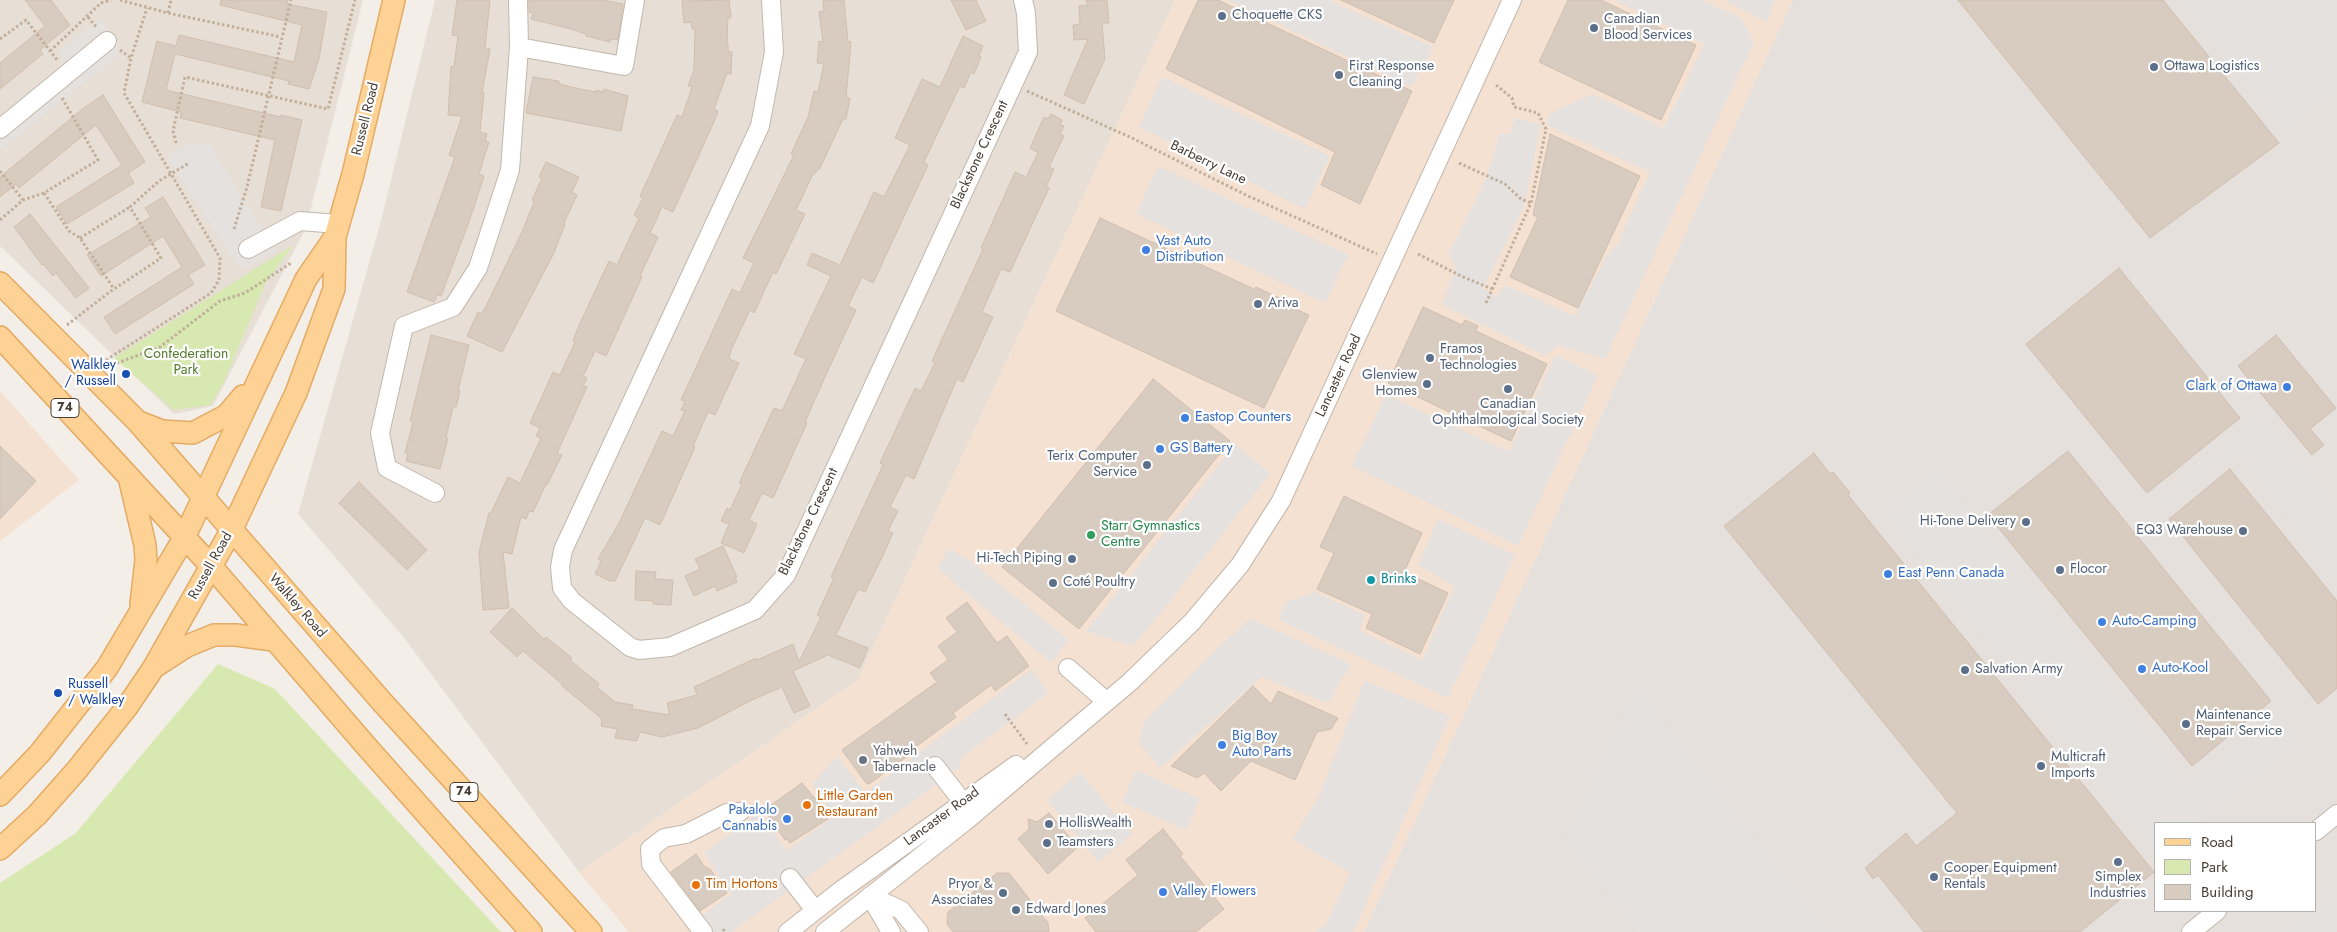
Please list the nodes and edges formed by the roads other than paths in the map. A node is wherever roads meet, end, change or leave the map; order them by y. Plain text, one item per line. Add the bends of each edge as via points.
1 (394, 0) edge
2 (518, 0) edge
3 (635, 0) edge
4 (771, 0) edge
5 (1023, 0) edge
6 (1512, 0) edge
7 (107, 41) dead end
8 (519, 47) junction
9 (0, 129) edge
10 (336, 230) junction
11 (248, 249) dead end
12 (0, 283) edge
13 (0, 337) edge
14 (256, 382) junction
15 (136, 421) junction
16 (130, 479) junction
17 (435, 493) dead end
18 (204, 499) junction
19 (231, 531) junction
20 (184, 538) junction
21 (212, 567) junction
22 (140, 614) junction
23 (273, 640) junction
24 (154, 667) junction
25 (1068, 668) dead end
26 (1103, 704) junction
27 (935, 766) dead end
28 (0, 795) edge
29 (968, 808) junction
30 (740, 812) dead end
31 (2337, 814) edge
32 (2317, 830) edge
33 (0, 849) edge
34 (790, 878) dead end
35 (870, 896) junction
36 (815, 910) junction
37 (2216, 912) edge
38 (531, 932) edge
39 (590, 932) edge
40 (703, 932) edge
41 (788, 932) edge
42 (825, 932) edge
43 (891, 932) edge
44 (919, 932) edge
45 (2191, 932) edge

1 - 10 main road, Russell Road via 353,174
2 - 8 street
3 - 8 street via 624,66
4 - 5 street, Blackstone Crescent via 774,52 760,126 563,550 560,567 562,588 572,601 630,647 639,650 670,647 755,610 786,575 1028,52
6 - 26 street, Lancaster Road via 1281,501 1240,565 1178,636
7 - 9 street
8 - 17 street via 510,170 478,268 453,308 404,326 380,433 387,468
10 - 11 street via 300,221
10 - 14 main road, Russell Road via 306,279
10 - 19 main road, Russell Road via 334,289 296,392
12 - 15 main road, Walkley Road / 74
13 - 16 main road, 74
14 - 15 main road via 227,415 193,434 162,431
14 - 18 main road, Russell Road
15 - 18 main road, Walkley Road / 74
16 - 20 main road, 74
16 - 22 main road via 145,545
18 - 19 main road, Walkley Road / 74
18 - 20 main road, Russell Road
19 - 21 main road, Russell Road
19 - 39 main road, Walkley Road / 74
20 - 21 main road, 74
20 - 22 main road, Russell Road
21 - 23 main road, 74
21 - 24 main road, Russell Road
22 - 28 main road, Russell Road via 89,692 40,753
23 - 24 main road via 214,635 187,646
23 - 38 main road, 74
24 - 33 main road, Russell Road via 82,764
25 - 26 street
26 - 29 street, Lancaster Road
27 - 29 street
29 - 35 street, Lancaster Road
29 - 36 street, Lancaster Road
30 - 40 street via 727,813 686,834 664,838 650,849 651,864
31 - 32 street
34 - 36 street
35 - 42 street, Lancaster Road
35 - 43 street
35 - 44 street via 901,910
36 - 41 street, Lancaster Road
37 - 45 street

